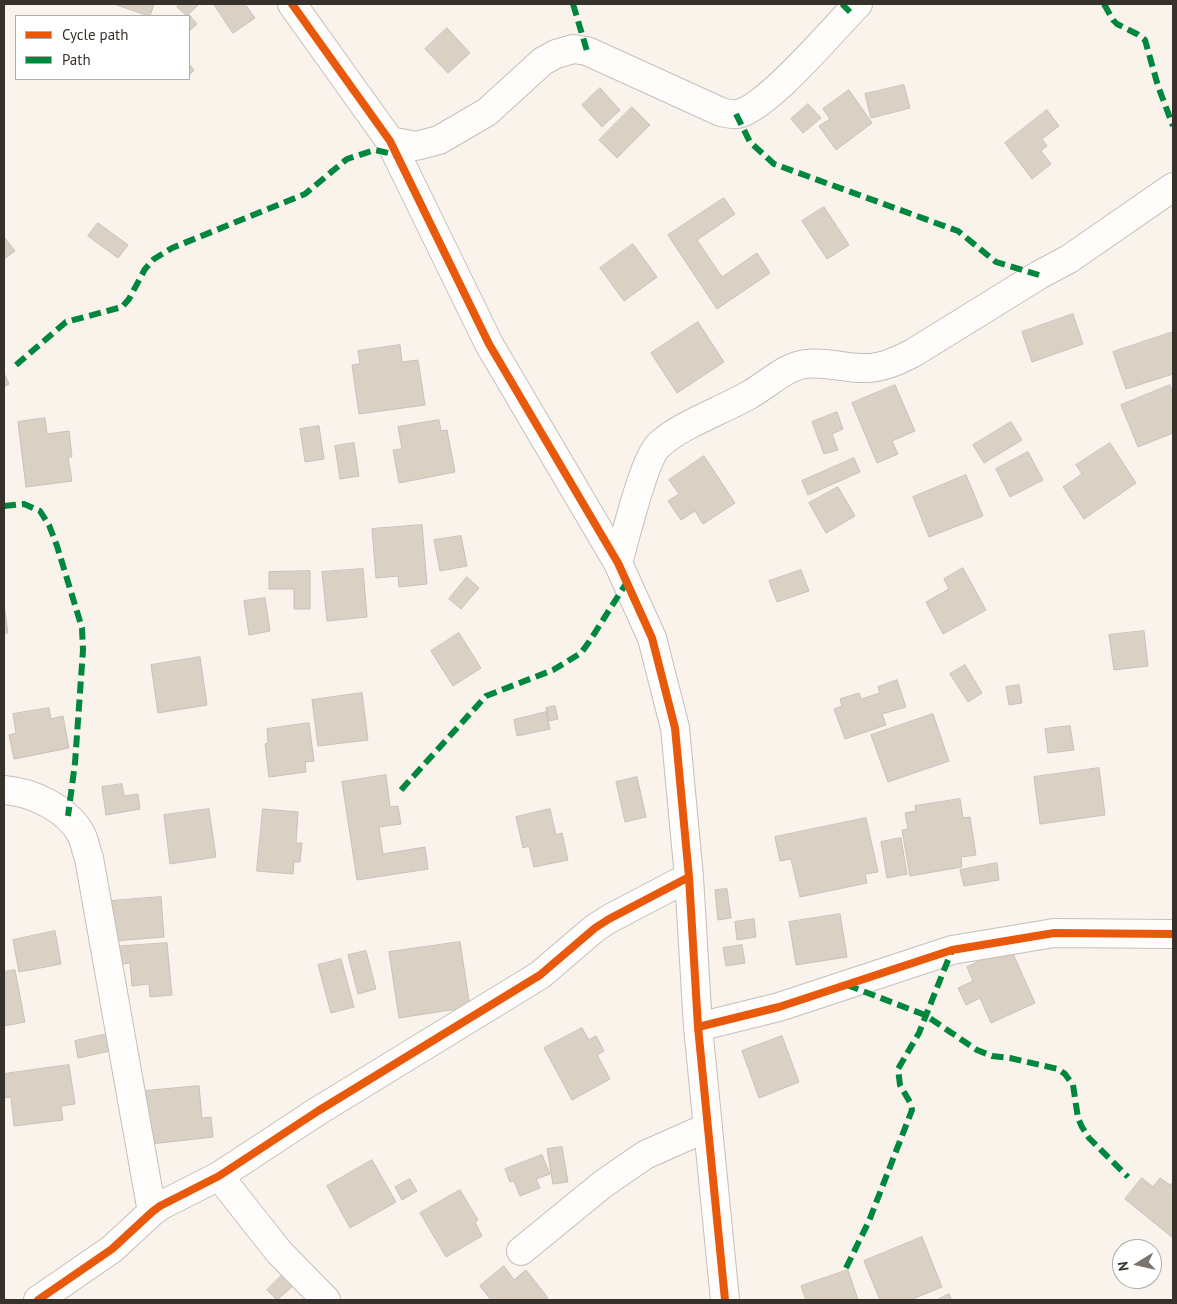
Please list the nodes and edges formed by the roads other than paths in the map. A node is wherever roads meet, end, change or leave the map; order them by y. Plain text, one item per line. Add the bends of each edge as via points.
1 (292, 4) edge
2 (858, 4) edge
3 (390, 141) junction
4 (1173, 187) edge
5 (618, 563) junction
6 (4, 790) edge
7 (689, 877) junction
8 (1173, 934) edge
9 (698, 1027) junction
10 (708, 1127) junction
11 (219, 1176) junction
12 (152, 1212) junction
13 (521, 1251) dead end
14 (38, 1300) edge
15 (326, 1300) edge
16 (725, 1300) edge

1 - 3 street
2 - 3 street via 764,100 736,114 721,112 587,50 573,49 543,62 487,112 439,140 416,146
3 - 5 street via 489,344
4 - 5 street via 1069,259 893,363 863,368 802,364 678,431 658,445 648,462
5 - 7 street via 652,638 675,728
6 - 12 street via 43,800 68,816 82,835
7 - 9 street
7 - 11 street via 609,919 540,975 318,1111
8 - 9 street via 1054,933 952,950 779,1007
9 - 10 street
10 - 13 street via 645,1155 603,1184
10 - 16 street
11 - 12 street
11 - 15 street via 279,1252
12 - 14 street via 112,1249

